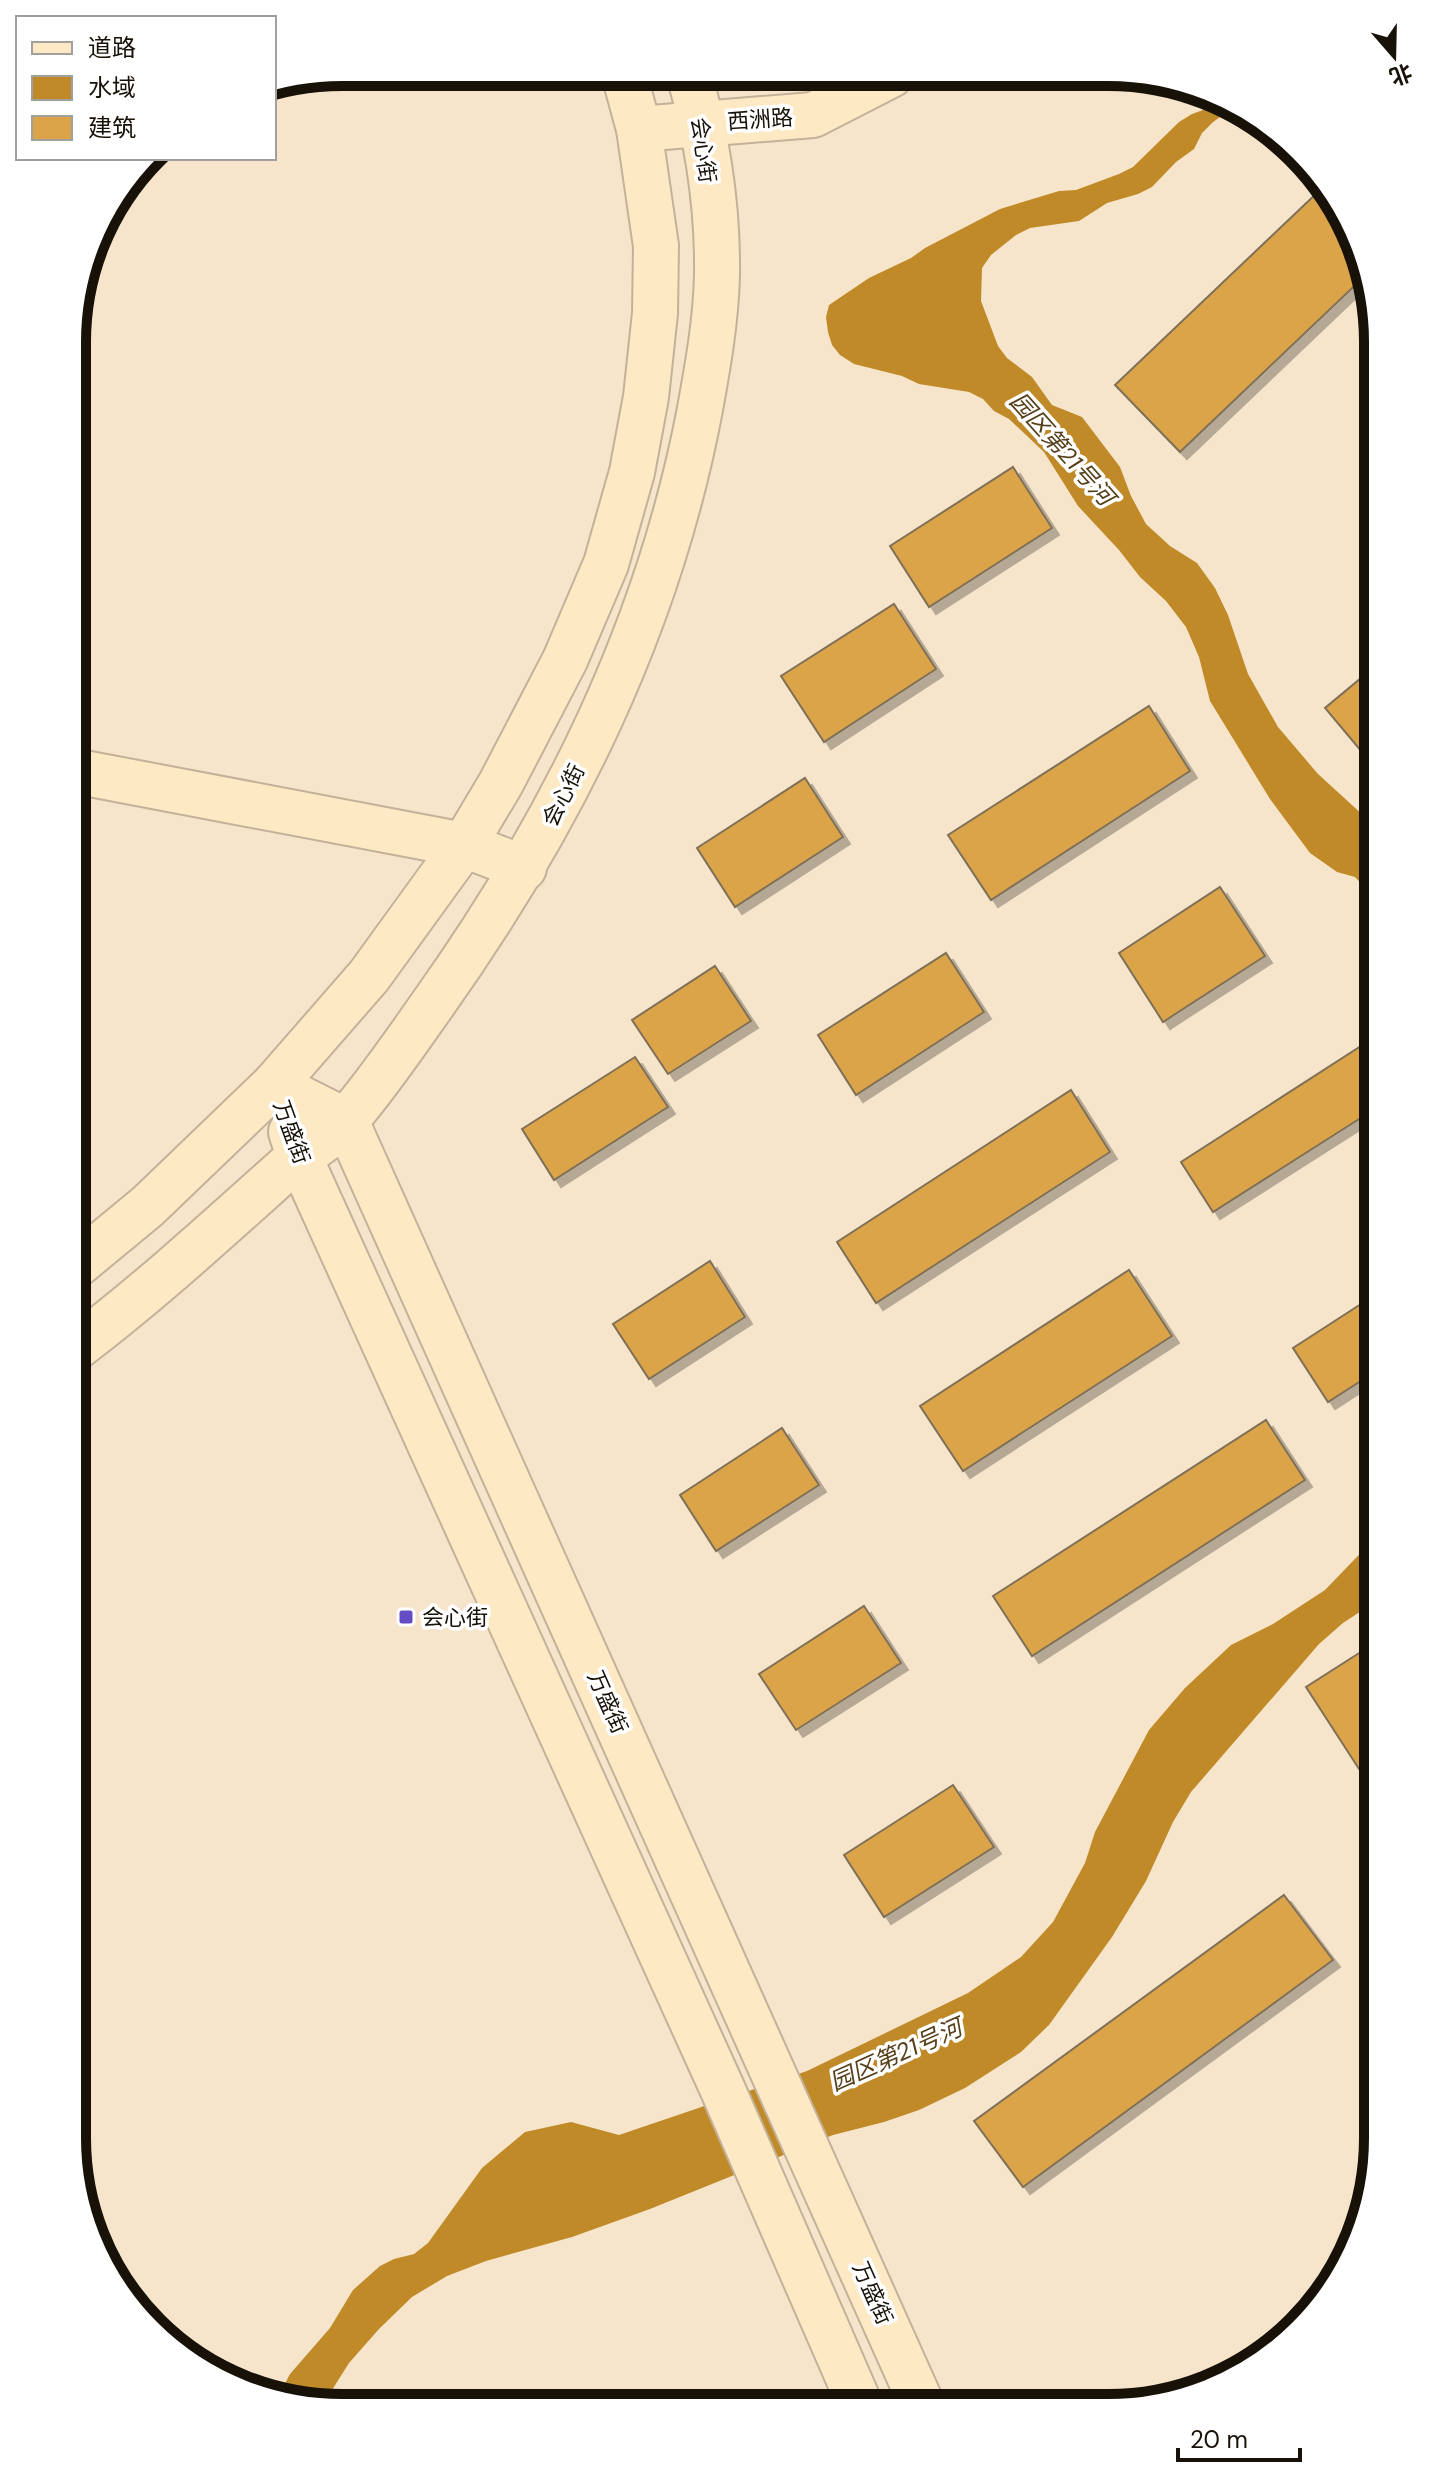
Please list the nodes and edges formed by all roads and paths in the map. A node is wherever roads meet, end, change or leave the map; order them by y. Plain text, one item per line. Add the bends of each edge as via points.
1 (627, 86) edge
2 (669, 86) edge
3 (692, 86) edge
4 (870, 86) edge
5 (702, 123) junction
6 (639, 129) junction
7 (86, 773) edge
8 (464, 845) junction
9 (524, 868) junction
10 (274, 1085) junction
11 (346, 1121) junction
12 (299, 1156) junction
13 (86, 1257) edge
14 (86, 1339) edge
15 (855, 2394) edge
16 (917, 2394) edge

1 - 6 main road
2 - 6 main road
3 - 5 main road, 会心街
4 - 5 main road, 西洲路 via 813,115
5 - 6 main road, 西洲路
5 - 9 main road, 会心街 via 717,278 693,444 643,621 554,815
6 - 8 main road via 656,246 655,313 632,472 606,564 565,660
7 - 8 main road
8 - 9 main road
8 - 10 main road via 369,976
9 - 11 main road, 会心街
10 - 11 main road, 万盛街
10 - 12 main road, 万盛街
10 - 13 main road via 148,1206
11 - 12 main road, 会心街
11 - 16 main road, 万盛街
12 - 14 main road, 会心街
12 - 15 main road, 万盛街

